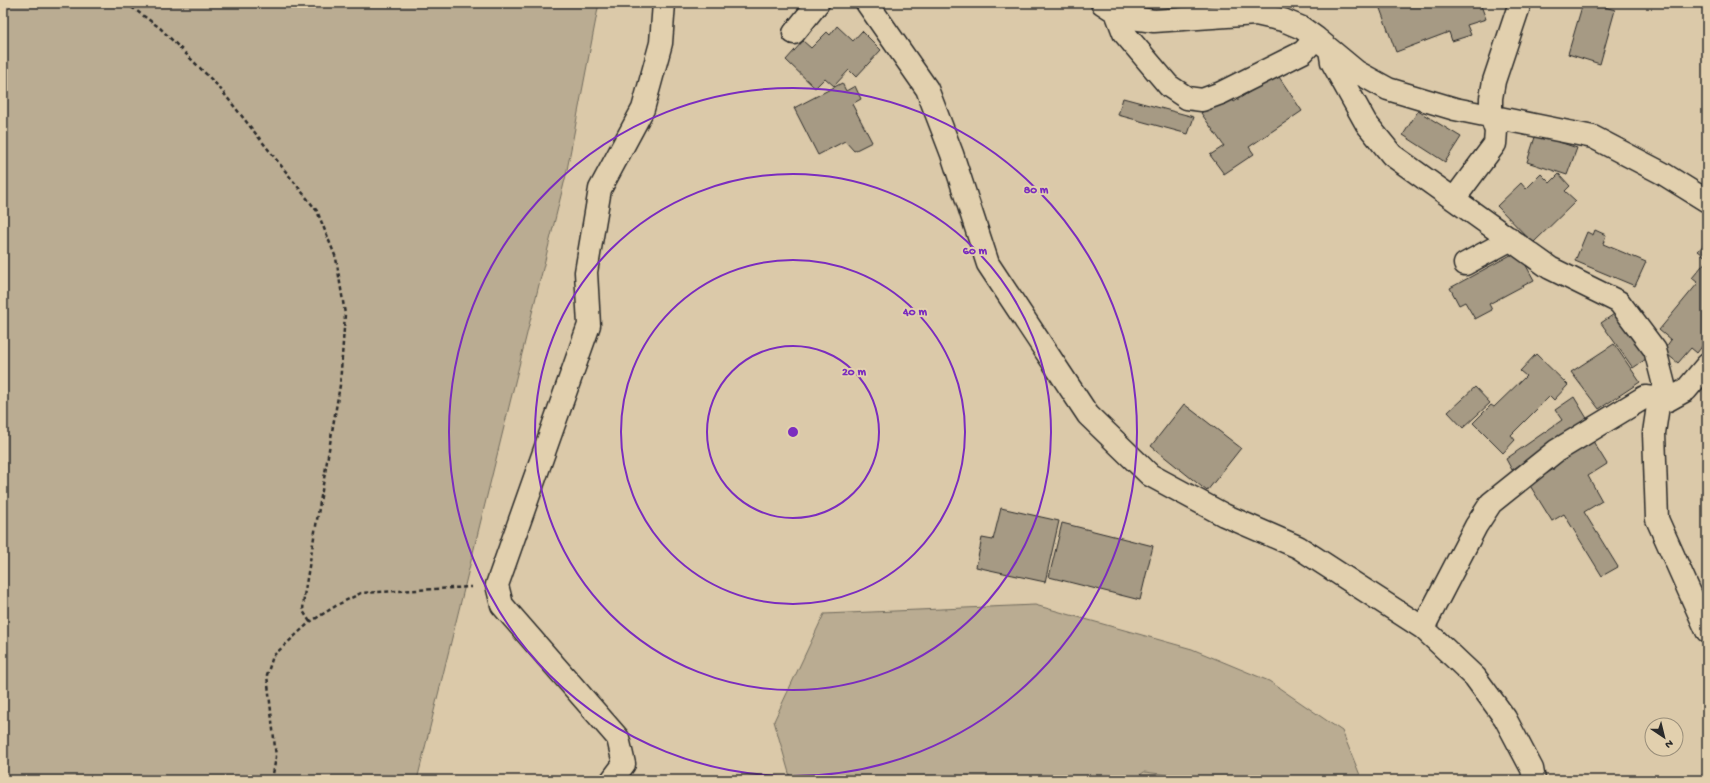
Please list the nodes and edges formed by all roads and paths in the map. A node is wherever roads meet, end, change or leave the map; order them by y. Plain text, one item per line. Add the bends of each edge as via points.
1 (126, 3) edge
2 (664, 3) edge
3 (818, 3) edge
4 (867, 3) edge
5 (1520, 3) edge
6 (1109, 8) edge
7 (1256, 9) edge
8 (794, 32) dead end
9 (1323, 44) junction
10 (1492, 116) junction
11 (1454, 199) junction
12 (1707, 201) edge
13 (1509, 238) junction
14 (1465, 264) dead end
15 (1707, 365) edge
16 (1659, 399) junction
17 (497, 585) junction
18 (310, 622) junction
19 (1422, 628) junction
20 (1707, 631) edge
21 (272, 780) edge
22 (612, 780) edge
23 (1534, 780) edge

1 - 18 path via 160,28 218,86 317,211 336,258 345,314 340,385 304,596 303,611
2 - 17 street via 661,43 643,109 600,189 586,272 589,325
3 - 8 street
4 - 19 street via 927,89 952,154 988,264 1088,415 1150,475 1224,515 1298,547
5 - 10 street via 1494,81 1491,98
6 - 7 street via 1132,18 1154,21
6 - 9 street via 1124,33 1169,86 1187,98 1202,100 1221,93
7 - 9 street via 1302,28
9 - 10 street via 1357,72 1388,89
9 - 11 street via 1366,124 1392,154
10 - 11 street via 1496,130 1495,144
10 - 12 street via 1593,137 1662,173
11 - 13 street
13 - 14 street
13 - 16 street via 1550,268 1619,302 1655,350 1664,385
15 - 16 street via 1686,390 1668,400
16 - 19 street via 1645,397 1556,451 1491,503 1476,526
16 - 20 street via 1654,433 1658,519
17 - 18 path via 361,593
17 - 22 street via 502,605 618,738 624,764
18 - 21 path via 273,656 269,666 267,675 276,757
19 - 23 street via 1475,677 1505,718 1532,770

